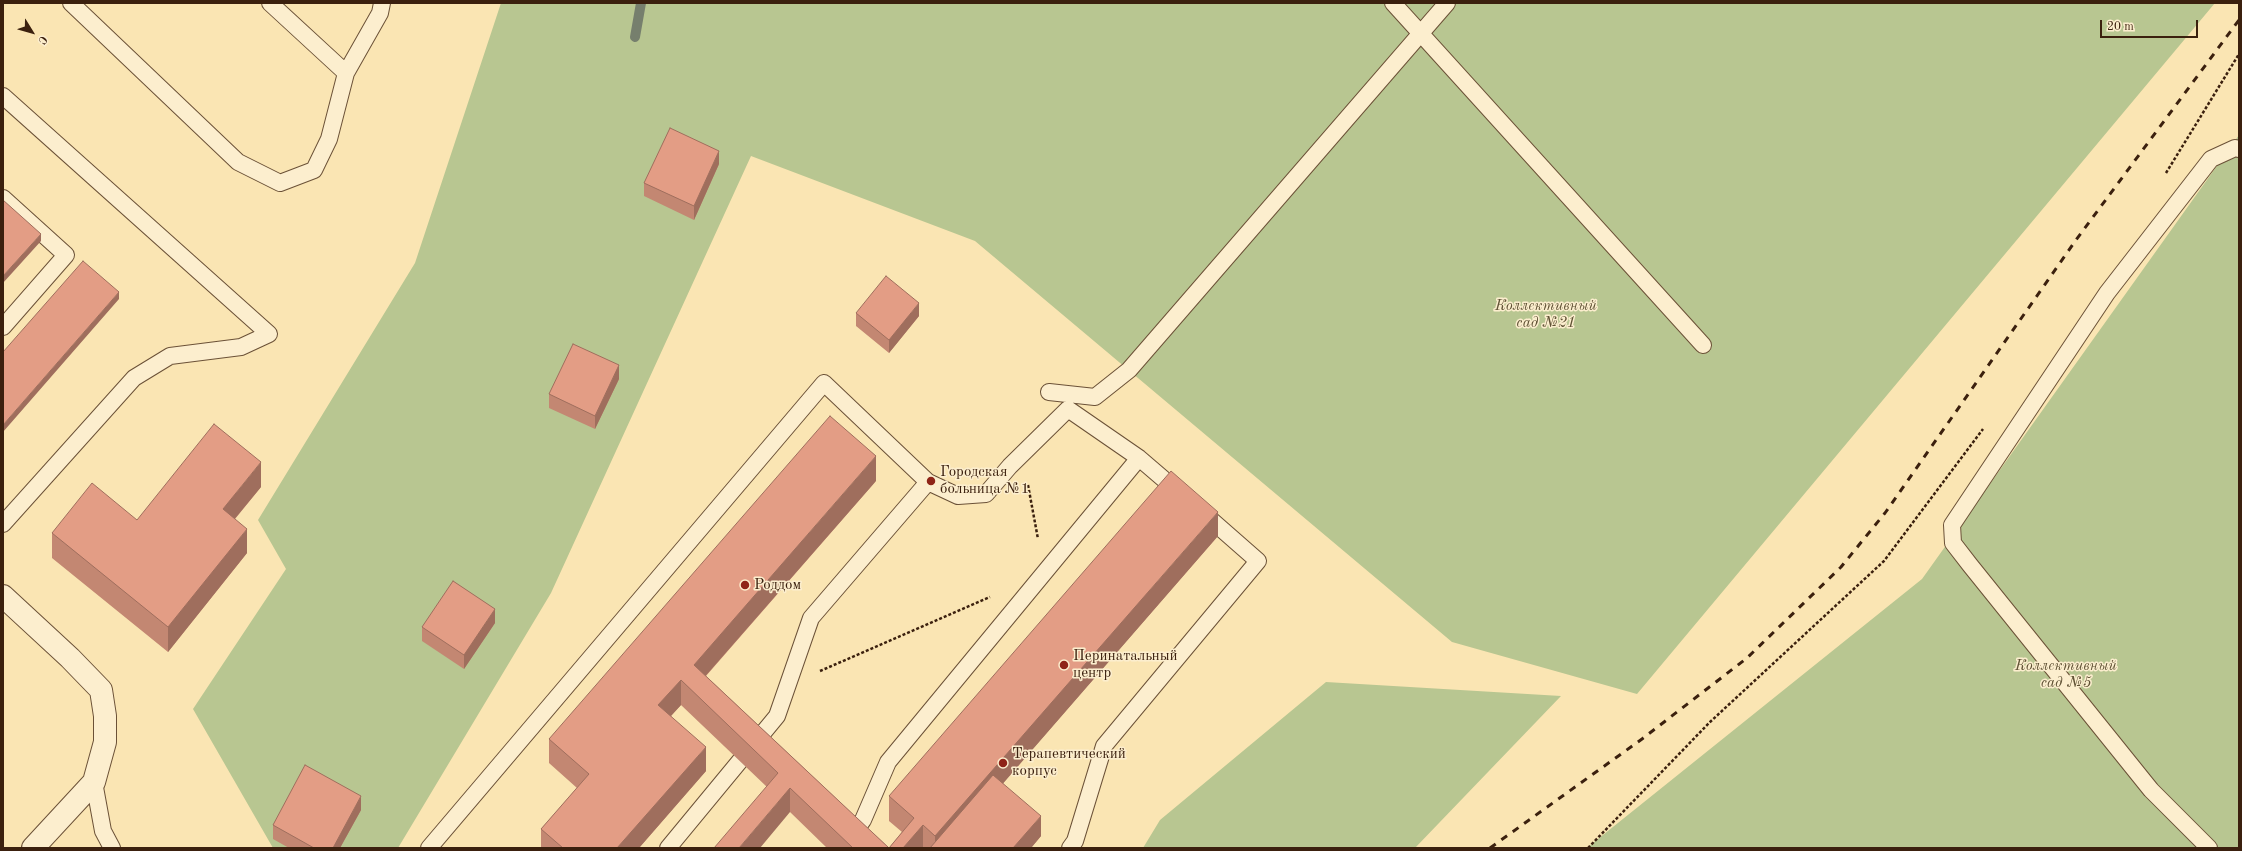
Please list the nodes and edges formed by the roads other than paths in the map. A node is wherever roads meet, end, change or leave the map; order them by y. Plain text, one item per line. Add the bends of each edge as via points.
1 (71, 3) edge
2 (270, 3) edge
3 (382, 3) edge
4 (1393, 3) edge
5 (1447, 3) edge
6 (1420, 34) junction
7 (346, 73) junction
8 (3, 96) edge
9 (2239, 149) edge
10 (3, 198) edge
11 (3, 327) edge
12 (1703, 345) dead end
13 (1049, 392) dead end
14 (1139, 458) junction
15 (928, 482) junction
16 (3, 524) edge
17 (3, 596) edge
18 (94, 782) junction
19 (851, 837) edge
20 (33, 848) edge
21 (112, 848) edge
22 (429, 848) edge
23 (668, 848) edge
24 (1070, 848) edge
25 (2209, 848) edge

1 - 7 lane via 238,162 280,183 314,170 330,139
2 - 7 lane
3 - 7 lane via 380,13
4 - 6 lane
5 - 6 lane
6 - 12 lane
6 - 13 lane via 1129,370 1095,397
8 - 16 lane via 269,334 241,347 170,356 134,378
9 - 25 lane via 2235,148 2211,159 2107,293 1952,525 1953,543 1970,565 2151,790
10 - 11 lane via 66,255
14 - 15 lane via 1068,409 986,494 958,496
14 - 19 lane via 888,762 863,820
14 - 24 lane via 1258,562 1104,746 1075,841
15 - 22 lane via 824,383
15 - 23 lane via 811,618 777,716
17 - 18 street via 101,690 105,716 104,742
18 - 20 street
18 - 21 lane via 103,831

